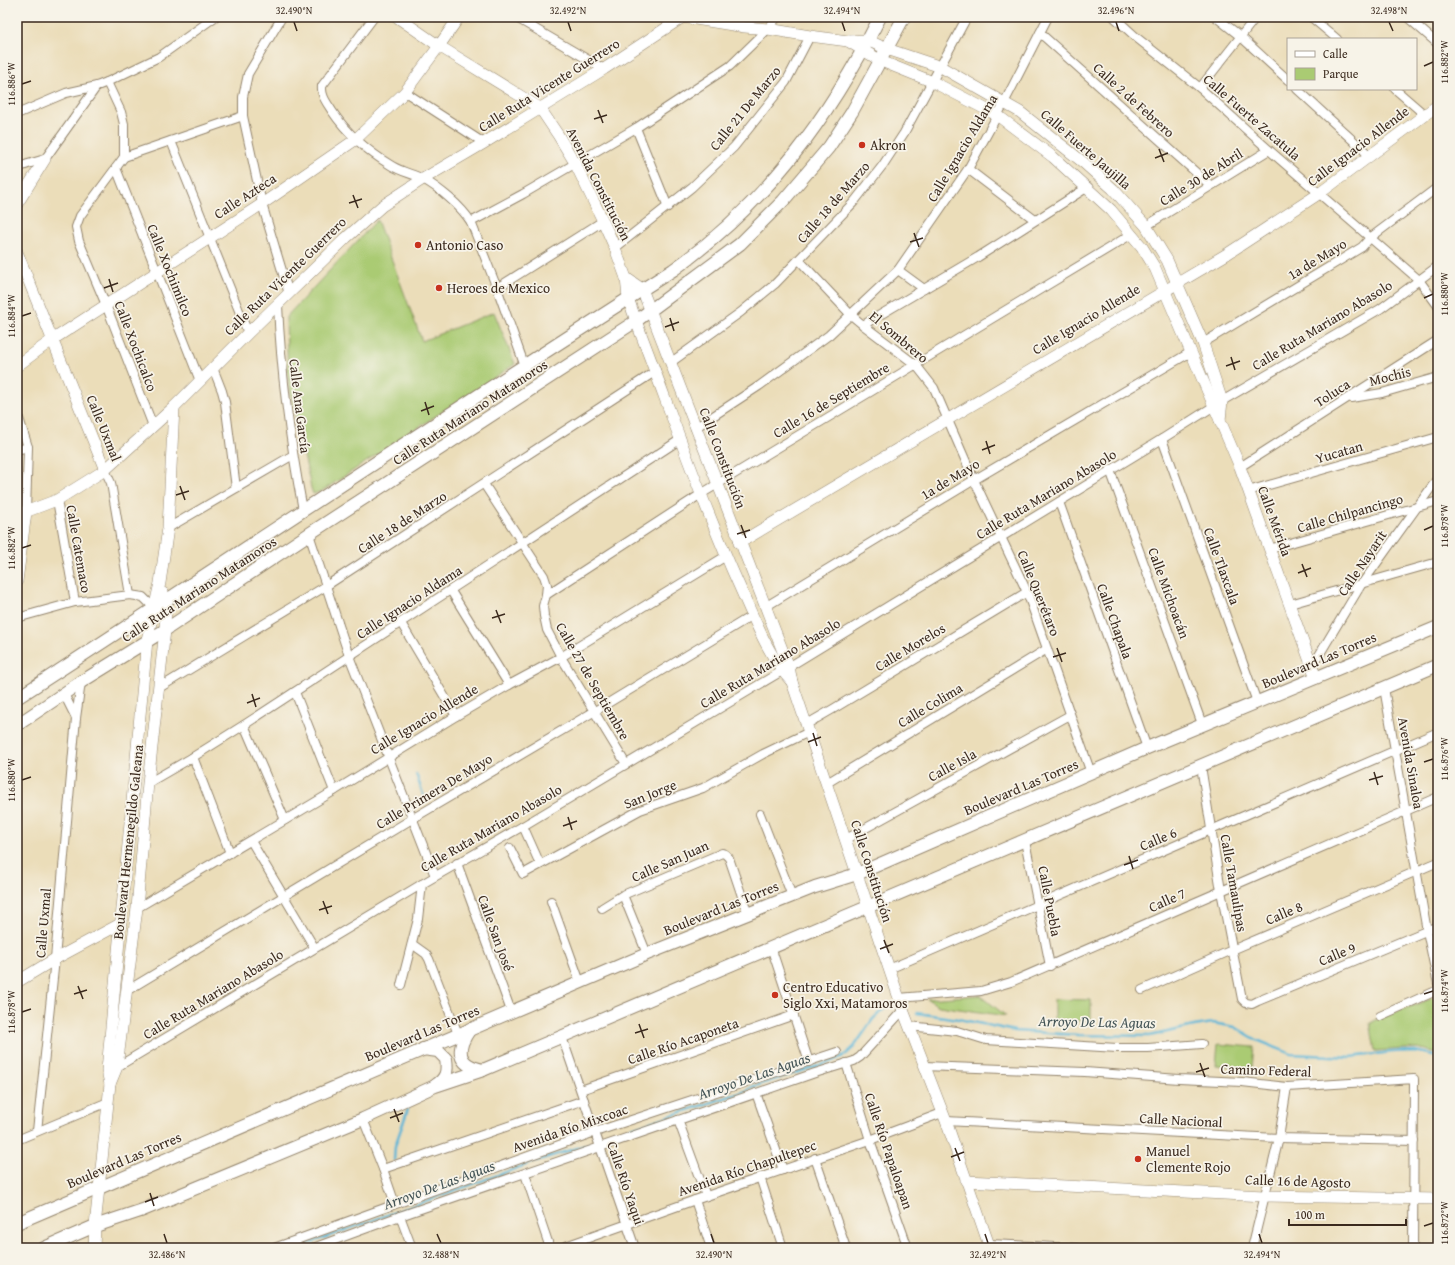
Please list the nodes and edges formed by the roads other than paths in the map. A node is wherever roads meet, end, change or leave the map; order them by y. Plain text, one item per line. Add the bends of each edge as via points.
1 (215, 17) edge
2 (282, 17) edge
3 (374, 17) edge
4 (397, 17) edge
5 (459, 17) edge
6 (515, 17) edge
7 (683, 17) edge
8 (777, 17) edge
9 (880, 17) edge
10 (904, 17) edge
11 (967, 17) edge
12 (1048, 17) edge
13 (1114, 17) edge
14 (1216, 17) edge
15 (1256, 17) edge
16 (1311, 17) edge
17 (1407, 17) edge
18 (768, 29) junction
19 (1040, 33) junction
20 (810, 36) junction
21 (1240, 36) junction
22 (1335, 38) edge
23 (1438, 44) edge
24 (439, 46) junction
25 (865, 46) junction
26 (887, 49) junction
27 (881, 61) junction
28 (940, 66) junction
29 (604, 70) junction
30 (1287, 79) edge
31 (107, 82) junction
32 (933, 82) junction
33 (97, 86) junction
34 (1200, 88) junction
35 (1299, 90) edge
36 (1396, 90) edge
37 (404, 92) junction
38 (1004, 102) junction
39 (1438, 105) edge
40 (540, 108) junction
41 (17, 114) edge
42 (997, 115) junction
43 (1425, 115) junction
44 (243, 116) junction
45 (636, 128) junction
46 (355, 140) junction
47 (171, 141) junction
48 (484, 143) junction
49 (1269, 150) junction
50 (1370, 156) junction
51 (124, 157) junction
52 (45, 159) junction
53 (575, 163) junction
54 (17, 168) edge
55 (116, 168) junction
56 (968, 169) junction
57 (423, 179) junction
58 (1210, 185) junction
59 (1088, 187) junction
60 (1438, 187) edge
61 (1320, 193) junction
62 (17, 204) edge
63 (262, 204) junction
64 (668, 207) junction
65 (1035, 220) junction
66 (603, 221) junction
67 (471, 222) junction
68 (1146, 226) junction
69 (1132, 234) junction
70 (210, 238) junction
71 (1370, 238) junction
72 (615, 248) junction
73 (17, 252) edge
74 (799, 260) junction
75 (19, 264) edge
76 (1438, 266) edge
77 (898, 270) junction
78 (157, 271) junction
79 (626, 278) junction
80 (1420, 280) junction
81 (1178, 282) junction
82 (497, 288) junction
83 (924, 289) junction
84 (642, 290) junction
85 (1164, 290) junction
86 (289, 294) junction
87 (628, 298) junction
88 (106, 305) junction
89 (278, 305) junction
90 (1438, 306) edge
91 (650, 311) junction
92 (851, 315) junction
93 (636, 321) junction
94 (863, 325) junction
95 (248, 333) junction
96 (52, 340) junction
97 (1438, 340) edge
98 (1203, 343) junction
99 (1191, 352) junction
100 (670, 362) junction
101 (524, 364) junction
102 (916, 365) junction
103 (17, 366) edge
104 (213, 368) junction
105 (656, 371) junction
106 (1438, 377) edge
107 (200, 381) junction
108 (1348, 398) junction
109 (1218, 403) junction
110 (174, 407) junction
111 (17, 412) edge
112 (948, 420) junction
113 (153, 426) junction
114 (695, 428) junction
115 (1438, 437) edge
116 (681, 439) junction
117 (1162, 439) junction
118 (28, 447) junction
119 (17, 450) edge
120 (293, 454) junction
121 (1240, 468) junction
122 (105, 470) junction
123 (1110, 470) junction
124 (1438, 478) edge
125 (974, 480) junction
126 (484, 484) junction
127 (717, 484) junction
128 (236, 488) junction
129 (1248, 491) junction
130 (701, 494) junction
131 (57, 500) junction
132 (1438, 501) edge
133 (1059, 502) junction
134 (1417, 507) junction
135 (303, 510) junction
136 (22, 514) edge
137 (168, 528) junction
138 (309, 534) junction
139 (1002, 536) junction
140 (522, 543) junction
141 (740, 543) junction
142 (1269, 549) junction
143 (726, 556) junction
144 (1438, 562) edge
145 (17, 581) edge
146 (160, 583) junction
147 (1361, 585) junction
148 (326, 586) junction
149 (451, 591) junction
150 (1027, 592) junction
151 (130, 595) junction
152 (546, 595) junction
153 (75, 602) junction
154 (166, 602) junction
155 (1290, 604) junction
156 (765, 607) junction
157 (155, 609) junction
158 (753, 615) junction
159 (17, 618) edge
160 (401, 623) junction
161 (1438, 627) edge
162 (165, 630) junction
163 (147, 640) junction
164 (1047, 649) junction
165 (350, 656) junction
166 (561, 657) junction
167 (1436, 665) edge
168 (785, 669) junction
169 (1314, 673) junction
170 (81, 682) junction
171 (509, 685) junction
172 (160, 688) junction
173 (1384, 688) junction
174 (295, 692) junction
175 (64, 694) junction
176 (17, 698) edge
177 (1257, 702) junction
178 (594, 711) junction
179 (1070, 715) junction
180 (456, 716) junction
181 (76, 718) junction
182 (1202, 724) junction
183 (17, 725) edge
184 (244, 725) junction
185 (808, 728) junction
186 (1438, 732) edge
187 (1147, 748) junction
188 (1395, 751) junction
189 (193, 757) junction
190 (388, 758) junction
191 (626, 764) junction
192 (1201, 766) junction
193 (1091, 773) junction
194 (148, 783) junction
195 (827, 783) junction
196 (334, 791) junction
197 (1438, 797) edge
198 (1406, 811) junction
199 (760, 814) dead end
200 (412, 819) junction
201 (285, 820) junction
202 (523, 826) junction
203 (1212, 830) junction
204 (846, 839) junction
205 (251, 841) junction
206 (1025, 841) junction
207 (510, 848) dead end
208 (230, 853) junction
209 (1438, 862) edge
210 (457, 863) junction
211 (540, 864) junction
212 (1417, 872) junction
213 (857, 874) junction
214 (435, 876) junction
215 (422, 884) junction
216 (1221, 891) junction
217 (624, 895) junction
218 (284, 896) junction
219 (792, 896) junction
220 (551, 901) dead end
221 (1038, 905) junction
222 (867, 906) junction
223 (137, 908) junction
224 (602, 908) dead end
225 (748, 914) junction
226 (120, 924) junction
227 (1438, 926) edge
228 (1427, 931) junction
229 (412, 944) junction
230 (314, 947) junction
231 (771, 947) junction
232 (1232, 950) junction
233 (647, 954) junction
234 (55, 959) junction
235 (1050, 966) junction
236 (889, 969) junction
237 (17, 982) edge
238 (580, 982) junction
239 (1438, 984) edge
240 (401, 985) dead end
241 (128, 990) junction
242 (1142, 990) dead end
243 (1438, 990) edge
244 (899, 998) junction
245 (1246, 1004) joint
246 (903, 1010) junction
247 (512, 1011) junction
248 (794, 1015) junction
249 (1380, 1016) dead end
250 (909, 1026) junction
251 (470, 1029) junction
252 (458, 1034) junction
253 (562, 1037) junction
254 (1202, 1044) dead end
255 (424, 1049) junction
256 (837, 1052) dead end
257 (809, 1062) junction
258 (846, 1063) junction
259 (924, 1066) junction
260 (112, 1068) junction
261 (483, 1070) junction
262 (435, 1086) junction
263 (1287, 1087) junction
264 (581, 1090) junction
265 (756, 1093) junction
266 (584, 1100) junction
267 (108, 1102) junction
268 (944, 1117) junction
269 (363, 1119) junction
270 (678, 1120) junction
271 (37, 1131) junction
272 (595, 1132) junction
273 (1279, 1138) junction
274 (17, 1140) edge
275 (870, 1140) junction
276 (1414, 1141) junction
277 (600, 1148) junction
278 (815, 1158) junction
279 (383, 1169) junction
280 (782, 1170) junction
281 (525, 1174) junction
282 (760, 1177) junction
283 (966, 1181) junction
284 (98, 1187) junction
285 (706, 1196) junction
286 (1264, 1196) junction
287 (1415, 1199) junction
288 (695, 1200) junction
289 (1438, 1200) edge
290 (395, 1204) junction
291 (400, 1216) junction
292 (17, 1223) edge
293 (627, 1224) junction
294 (95, 1226) junction
295 (989, 1246) edge
296 (44, 1248) edge
297 (94, 1248) edge
298 (274, 1248) edge
299 (312, 1248) edge
300 (412, 1248) edge
301 (550, 1248) edge
302 (561, 1248) edge
303 (635, 1248) edge
304 (711, 1248) edge
305 (783, 1248) edge
306 (846, 1248) edge
307 (908, 1248) edge
308 (1077, 1248) edge
309 (1252, 1248) edge
310 (1413, 1248) edge

1 - 31 street via 159,57
2 - 44 street via 248,74 243,97
3 - 46 street via 322,86 321,92 340,123
4 - 24 main road, Avenida Constitución
5 - 24 main road, Calle Azteca
6 - 29 street
7 - 18 main road, Calle Fuerte Jaujilla
7 - 29 main road, Calle Ruta Vicente Guerrero
8 - 18 street
9 - 25 main road, Calle Ruta Mariano Matamoros
10 - 26 main road, Calle Ruta Mariano Matamoros
11 - 28 street, Calle 18 de Marzo
12 - 19 street, Calle Ignacio Aldama
13 - 34 street, Calle Fuerte Zacatula
14 - 21 street
15 - 21 street
16 - 22 street
17 - 23 street
18 - 20 main road, Calle Fuerte Jaujilla
18 - 45 street via 730,66
19 - 38 street, Calle Ignacio Aldama
19 - 58 street, Calle 2 de Febrero
20 - 25 main road, Calle Fuerte Jaujilla
20 - 64 street, Calle 21 De Marzo via 786,82 734,147
21 - 30 street
21 - 34 street
24 - 37 main road, Calle Azteca
24 - 40 main road, Avenida Constitución
25 - 26 main road, Calle Fuerte Jaujilla
25 - 27 main road, Calle Fuerte Jaujilla
25 - 84 main road, Calle Ruta Mariano Matamoros via 831,104 776,176 719,235
26 - 27 main road, Calle Ruta Mariano Matamoros
26 - 28 main road, Calle Fuerte Jaujilla
27 - 32 main road, Calle Fuerte Jaujilla
27 - 91 main road, Calle Ruta Mariano Matamoros via 829,147 783,201 740,244
28 - 32 street, Calle 18 de Marzo
28 - 38 main road, Calle Fuerte Jaujilla
29 - 40 main road, Calle Ruta Vicente Guerrero
31 - 33 street
31 - 51 street via 124,124
32 - 42 main road, Calle Fuerte Jaujilla
32 - 74 street, Calle 18 de Marzo via 883,165 854,202
33 - 41 street via 66,93
33 - 52 street
34 - 49 street, Calle Fuerte Zacatula
35 - 50 street
36 - 43 street
37 - 46 main road, Calle Azteca
37 - 48 street
38 - 42 street, Calle Ignacio Aldama
38 - 68 main road, Calle Fuerte Jaujilla via 1084,163 1113,189
39 - 43 main road, Calle Ignacio Allende
40 - 48 main road, Calle Ruta Vicente Guerrero
40 - 53 main road, Avenida Constitución
42 - 56 street, Calle Ignacio Aldama
42 - 59 main road, Calle Fuerte Jaujilla via 1053,156
43 - 50 main road, Calle Ignacio Allende
44 - 47 street
44 - 63 street
45 - 53 street
45 - 64 street
46 - 57 street via 392,166
46 - 63 main road, Calle Azteca
47 - 51 street
47 - 70 street
48 - 57 main road, Calle Ruta Vicente Guerrero
49 - 58 street, Calle 30 de Abril
49 - 61 street, Calle Fuerte Zacatula
50 - 61 main road, Calle Ignacio Allende
51 - 55 street, Calle Xochicalco
52 - 54 street
52 - 62 main road
53 - 66 main road, Avenida Constitución
53 - 67 street
55 - 78 street, Calle Xochimilco
55 - 88 street, Calle Xochicalco via 80,216 76,227 79,241
56 - 65 street
56 - 77 street, Calle Ignacio Aldama
57 - 67 street via 466,213
57 - 86 main road, Calle Ruta Vicente Guerrero via 369,216
58 - 68 street, Calle 30 de Abril
59 - 65 street
59 - 69 main road, Calle Fuerte Jaujilla
60 - 71 street, 1a de Mayo
61 - 71 street, Calle Fuerte Zacatula
61 - 81 main road, Calle Ignacio Allende via 1227,254
63 - 70 main road, Calle Azteca
63 - 86 street
64 - 72 street, Calle 21 De Marzo
65 - 83 street
66 - 72 main road, Avenida Constitución
66 - 82 street
67 - 82 street
68 - 81 main road, Calle Fuerte Jaujilla via 1168,260
69 - 85 main road, Calle Fuerte Jaujilla via 1155,268
69 - 102 street, Calle 16 de Septiembre
70 - 78 main road, Calle Azteca
70 - 95 street
71 - 80 street, Calle Fuerte Zacatula
71 - 98 street, 1a de Mayo via 1362,247
72 - 79 main road, Avenida Constitución
73 - 75 main road, Calle Uxmal
74 - 92 street, El Sombrero
74 - 100 street, Calle 18 de Marzo via 741,312
75 - 96 main road, Calle Uxmal
76 - 80 street, Calle Ruta Mariano Abasolo
77 - 83 street
77 - 92 street, Calle Ignacio Aldama
78 - 88 main road, Calle Azteca
78 - 107 street, Calle Xochimilco
79 - 84 main road
79 - 87 main road, Avenida Constitución
80 - 90 street, Calle Fuerte Zacatula
80 - 109 street, Calle Ruta Mariano Abasolo via 1380,309
81 - 85 main road, Calle Ignacio Allende
81 - 98 main road, Calle Fuerte Jaujilla
82 - 101 street
83 - 94 street
84 - 87 main road, Calle Ruta Mariano Matamoros
84 - 91 main road, Calle Constitución
85 - 99 main road, Calle Fuerte Jaujilla
85 - 112 main road, Calle Ignacio Allende
86 - 89 main road, Calle Ruta Vicente Guerrero
87 - 93 main road, Calle Constitución
87 - 101 main road, Calle Ruta Mariano Matamoros
88 - 96 main road, Calle Azteca
88 - 113 street, Calle Xochicalco
89 - 95 main road, Calle Ruta Vicente Guerrero
89 - 120 street, Calle Ana García via 280,348
91 - 93 main road, Calle Ruta Mariano Matamoros
91 - 100 main road, Calle Constitución
92 - 94 street, El Sombrero
92 - 114 street, Calle Ignacio Aldama via 829,335 765,382
93 - 105 main road, Calle Constitución
93 - 138 main road, Calle Ruta Mariano Matamoros
94 - 102 street, El Sombrero
95 - 104 main road, Calle Ruta Vicente Guerrero
96 - 103 main road, Calle Azteca
96 - 122 main road, Calle Uxmal
97 - 108 street, Toluca
98 - 109 main road, Calle Fuerte Jaujilla
99 - 109 main road, Calle Fuerte Jaujilla
99 - 125 street, 1a de Mayo
100 - 114 main road, Calle Constitución
101 - 135 main road, Calle Ruta Mariano Matamoros
102 - 112 street, El Sombrero via 934,388
102 - 127 street, Calle 16 de Septiembre
104 - 107 main road, Calle Ruta Vicente Guerrero
104 - 128 street via 225,402
105 - 116 main road, Calle Constitución
105 - 126 street, Calle 18 de Marzo
106 - 108 street, Mochis via 1382,393
107 - 110 main road, Calle Ruta Vicente Guerrero
108 - 121 street, Toluca
109 - 117 street, Calle Ruta Mariano Abasolo
109 - 121 main road, Calle Mérida via 1220,420
110 - 113 main road, Calle Ruta Vicente Guerrero
110 - 137 main road, Boulevard Hermenegildo Galeana
111 - 118 street
112 - 125 street, El Sombrero
112 - 141 main road, Calle Ignacio Allende
113 - 122 main road, Calle Ruta Vicente Guerrero
114 - 127 main road, Calle Constitución
115 - 129 street, Yucatan
116 - 130 main road, Calle Constitución
116 - 140 street, Calle Ignacio Aldama
117 - 123 street, Calle Ruta Mariano Abasolo
117 - 177 street, Calle Tlaxcala
118 - 119 street
118 - 136 street
120 - 128 street
120 - 135 street, Calle Ana García
121 - 129 main road, Calle Mérida
122 - 131 main road, Calle Ruta Vicente Guerrero
122 - 151 street, Calle Uxmal via 111,483
123 - 133 street, Calle Ruta Mariano Abasolo
123 - 182 street, Calle Michoacán
124 - 134 street, Calle Nayarit
125 - 139 street, El Sombrero
125 - 156 street, 1a de Mayo
126 - 140 street, Calle 27 de Septiembre
126 - 148 street, Calle 18 de Marzo
127 - 130 street, Calle 16 de Septiembre
127 - 141 main road, Calle Constitución
128 - 137 street
129 - 142 main road, Calle Mérida
130 - 143 main road, Calle Constitución
130 - 152 street, Calle 16 de Septiembre
131 - 136 main road, Calle Ruta Vicente Guerrero
131 - 153 street, Calle Catemaco
132 - 134 street, Calle Chilpancingo
133 - 139 street, Calle Ruta Mariano Abasolo
133 - 187 street, Calle Chapala
134 - 142 street, Calle Chilpancingo
134 - 147 street, Calle Nayarit
135 - 154 main road, Calle Ruta Mariano Matamoros
136 - 145 main road
137 - 146 main road, Boulevard Hermenegildo Galeana
138 - 148 street
138 - 162 main road, Calle Ruta Mariano Matamoros
139 - 150 street, Calle Querétaro
139 - 168 street, Calle Ruta Mariano Abasolo
140 - 149 street, Calle Ignacio Aldama
140 - 152 street, Calle 27 de Septiembre via 544,576 547,585
141 - 156 main road, Calle Constitución
142 - 155 main road, Calle Mérida
143 - 158 main road, Calle Constitución
143 - 166 street, Calle Ignacio Allende
144 - 147 street
146 - 154 main road, Boulevard Hermenegildo Galeana
146 - 157 main road, Boulevard Hermenegildo Galeana
147 - 155 street
147 - 169 street, Calle Nayarit
148 - 165 street
148 - 172 street, Calle 18 de Marzo
149 - 160 street, Calle Ignacio Aldama
149 - 171 street
150 - 164 street, Calle Querétaro
150 - 185 street, Calle Morelos via 839,705
151 - 153 street
151 - 157 street via 143,597
152 - 166 street, Calle 27 de Septiembre via 543,606 547,630
153 - 159 street
154 - 157 main road, Calle Ruta Mariano Matamoros
154 - 162 main road, Boulevard Hermenegildo Galeana
155 - 169 main road, Calle Mérida
156 - 168 main road, Calle Constitución
157 - 163 main road, Boulevard Hermenegildo Galeana
157 - 176 main road, Calle Ruta Mariano Matamoros
158 - 168 main road, Calle Constitución
158 - 178 street, Calle Primera De Mayo
160 - 165 street, Calle Ignacio Aldama
160 - 180 street
161 - 169 main road, Boulevard Las Torres
162 - 163 main road, Calle Ruta Mariano Matamoros
162 - 172 main road, Boulevard Hermenegildo Galeana
163 - 170 main road, Calle Ruta Mariano Matamoros
163 - 226 main road, Boulevard Hermenegildo Galeana
164 - 179 street, Calle Querétaro
164 - 195 street, Calle Colima
165 - 174 street, Calle Ignacio Aldama
165 - 190 street
166 - 171 street, Calle Ignacio Allende
166 - 178 street, Calle 27 de Septiembre
167 - 173 main road
168 - 185 main road, Calle Constitución
168 - 191 street, Calle Ruta Mariano Abasolo
169 - 177 main road, Boulevard Las Torres
170 - 175 main road, Calle Ruta Mariano Matamoros
170 - 181 street, Calle Uxmal
171 - 180 street, Calle Ignacio Allende
172 - 194 main road, Boulevard Hermenegildo Galeana
173 - 188 street, Avenida Sinaloa
173 - 192 main road
174 - 184 street, Calle Ignacio Aldama
174 - 196 street
175 - 181 street
175 - 183 main road, Calle Ruta Mariano Matamoros
177 - 182 main road, Boulevard Las Torres
178 - 191 street, Calle 27 de Septiembre
178 - 200 street, Calle Primera De Mayo
179 - 193 street, Calle Querétaro
179 - 204 street, Calle Isla
180 - 190 street, Calle Ignacio Allende
181 - 234 street, Calle Uxmal
182 - 187 main road, Boulevard Las Torres
184 - 189 street, Calle Ignacio Aldama
184 - 201 street
185 - 195 main road, Calle Constitución
185 - 211 street, San Jorge via 703,788 640,810
186 - 188 street, Calle 6
187 - 193 main road, Boulevard Las Torres
188 - 198 street, Avenida Sinaloa
188 - 203 street, Calle 6
189 - 194 street, Calle Ignacio Aldama
189 - 208 street
190 - 196 street, Calle Ignacio Allende
190 - 200 street
191 - 202 street, Calle Ruta Mariano Abasolo
192 - 203 street, Calle Tamaulipas
192 - 206 main road
193 - 213 main road, Boulevard Las Torres
194 - 223 main road, Boulevard Hermenegildo Galeana
195 - 204 main road, Calle Constitución
196 - 201 street, Calle Ignacio Allende
197 - 198 street, Calle 7
198 - 212 street, Avenida Sinaloa
198 - 216 street, Calle 7
199 - 219 street
200 - 214 street
200 - 218 street, Calle Primera De Mayo
201 - 205 street, Calle Ignacio Allende
202 - 210 street, Calle Ruta Mariano Abasolo
202 - 211 street
203 - 216 street, Calle Tamaulipas
203 - 221 street, Calle 6
204 - 213 main road, Calle Constitución
205 - 208 street, Calle Ignacio Allende
205 - 218 street
206 - 221 street, Calle Puebla
206 - 222 main road
207 - 211 street, San Jorge via 523,874
208 - 223 street, Calle Ignacio Allende
209 - 212 street, Calle 8
210 - 214 street, Calle Ruta Mariano Abasolo
210 - 247 street, Calle San José
212 - 228 street, Avenida Sinaloa
212 - 232 street, Calle 8
213 - 219 main road, Boulevard Las Torres
213 - 222 main road, Calle Constitución
214 - 215 street, Calle Ruta Mariano Abasolo
215 - 229 street
215 - 230 street, Calle Ruta Mariano Abasolo
216 - 232 street, Calle Tamaulipas
216 - 235 street, Calle 7
217 - 224 street
217 - 225 street, Calle San Juan via 722,853 729,858
217 - 233 street, Calle San Juan
218 - 230 street
218 - 241 street, Calle Primera De Mayo
219 - 225 main road, Boulevard Las Torres
220 - 238 street
221 - 235 street, Calle Puebla
221 - 236 street, Calle 6
222 - 231 main road
222 - 236 main road, Calle Constitución
223 - 241 main road, Boulevard Hermenegildo Galeana
225 - 233 main road, Boulevard Las Torres
226 - 234 main road
226 - 260 main road, Boulevard Hermenegildo Galeana
227 - 228 street, Calle 9
228 - 239 street, Avenida Sinaloa
228 - 245 street, Calle 9 via 1252,1004
229 - 240 street
229 - 252 street via 430,959
230 - 260 street, Calle Ruta Mariano Abasolo
231 - 248 street
231 - 253 main road
232 - 242 street, Calle 8
232 - 245 street, Calle Tamaulipas via 1242,999
233 - 238 main road, Boulevard Las Torres
234 - 237 main road
234 - 271 street, Calle Uxmal
235 - 244 street, Calle 7 via 981,991
236 - 244 main road, Calle Constitución
238 - 247 main road, Boulevard Las Torres
241 - 260 main road, Boulevard Hermenegildo Galeana
243 - 249 street
244 - 246 main road, Calle Constitución
246 - 250 main road, Calle Constitución
246 - 258 street, Avenida Río Mixcoac via 858,1059
247 - 251 main road, Boulevard Las Torres
248 - 257 street
248 - 264 street, Calle Río Acaponeta
250 - 254 street via 957,1031 986,1040 1117,1048
250 - 259 main road, Calle Constitución
251 - 252 main road, Boulevard Las Torres
251 - 261 main road via 461,1044 460,1054 469,1066
252 - 255 main road, Boulevard Las Torres
253 - 261 main road
253 - 264 street, Calle Río Yaqui
255 - 262 main road via 438,1051 446,1059 447,1073
255 - 284 main road, Boulevard Las Torres
256 - 257 street, Avenida Río Mixcoac
257 - 272 street, Avenida Río Mixcoac
258 - 265 street, Avenida Río Mixcoac
258 - 275 street, Calle Río Papaloapan
259 - 263 street, Camino Federal via 1084,1072
259 - 268 main road, Calle Constitución
260 - 267 main road, Boulevard Hermenegildo Galeana
261 - 262 main road
262 - 269 main road
263 - 273 street
263 - 276 street, Camino Federal via 1414,1079
264 - 266 street, Calle Río Yaqui
265 - 270 street, Avenida Río Mixcoac
265 - 280 street
266 - 272 street, Calle Río Yaqui
266 - 279 street
267 - 271 street
267 - 284 main road, Boulevard Hermenegildo Galeana
268 - 273 street, Calle Nacional
268 - 275 street, Avenida Río Chapultepec
268 - 283 main road, Calle Constitución
269 - 279 street
269 - 294 main road via 143,1210
270 - 277 street, Avenida Río Mixcoac
270 - 285 street
271 - 274 street
272 - 277 street, Calle Río Yaqui
272 - 290 street, Avenida Río Mixcoac
273 - 276 street, Calle Nacional
273 - 286 street
275 - 278 street, Avenida Río Chapultepec
275 - 307 street, Calle Río Papaloapan
276 - 287 street, Camino Federal
277 - 281 street, Avenida Río Mixcoac
277 - 293 street, Calle Río Yaqui
278 - 280 street, Avenida Río Chapultepec
278 - 306 street
279 - 290 street
280 - 282 street, Avenida Río Chapultepec
281 - 291 street, Avenida Río Mixcoac
281 - 301 street
282 - 285 street, Avenida Río Chapultepec
282 - 305 street
283 - 286 main road, Calle 16 de Agosto
283 - 295 main road, Calle Constitución
284 - 292 main road, Boulevard Las Torres
284 - 294 main road, Boulevard Hermenegildo Galeana
285 - 288 street, Avenida Río Chapultepec
286 - 287 main road, Calle 16 de Agosto
286 - 309 street
287 - 289 main road, Calle 16 de Agosto
287 - 310 street, Camino Federal
288 - 293 street, Avenida Río Chapultepec
288 - 304 street
290 - 298 street, Avenida Río Mixcoac
291 - 299 street, Avenida Río Mixcoac
291 - 300 street
293 - 302 street, Avenida Río Chapultepec
293 - 303 street, Calle Río Yaqui
294 - 296 main road
294 - 297 main road, Boulevard Hermenegildo Galeana
295 - 308 street

